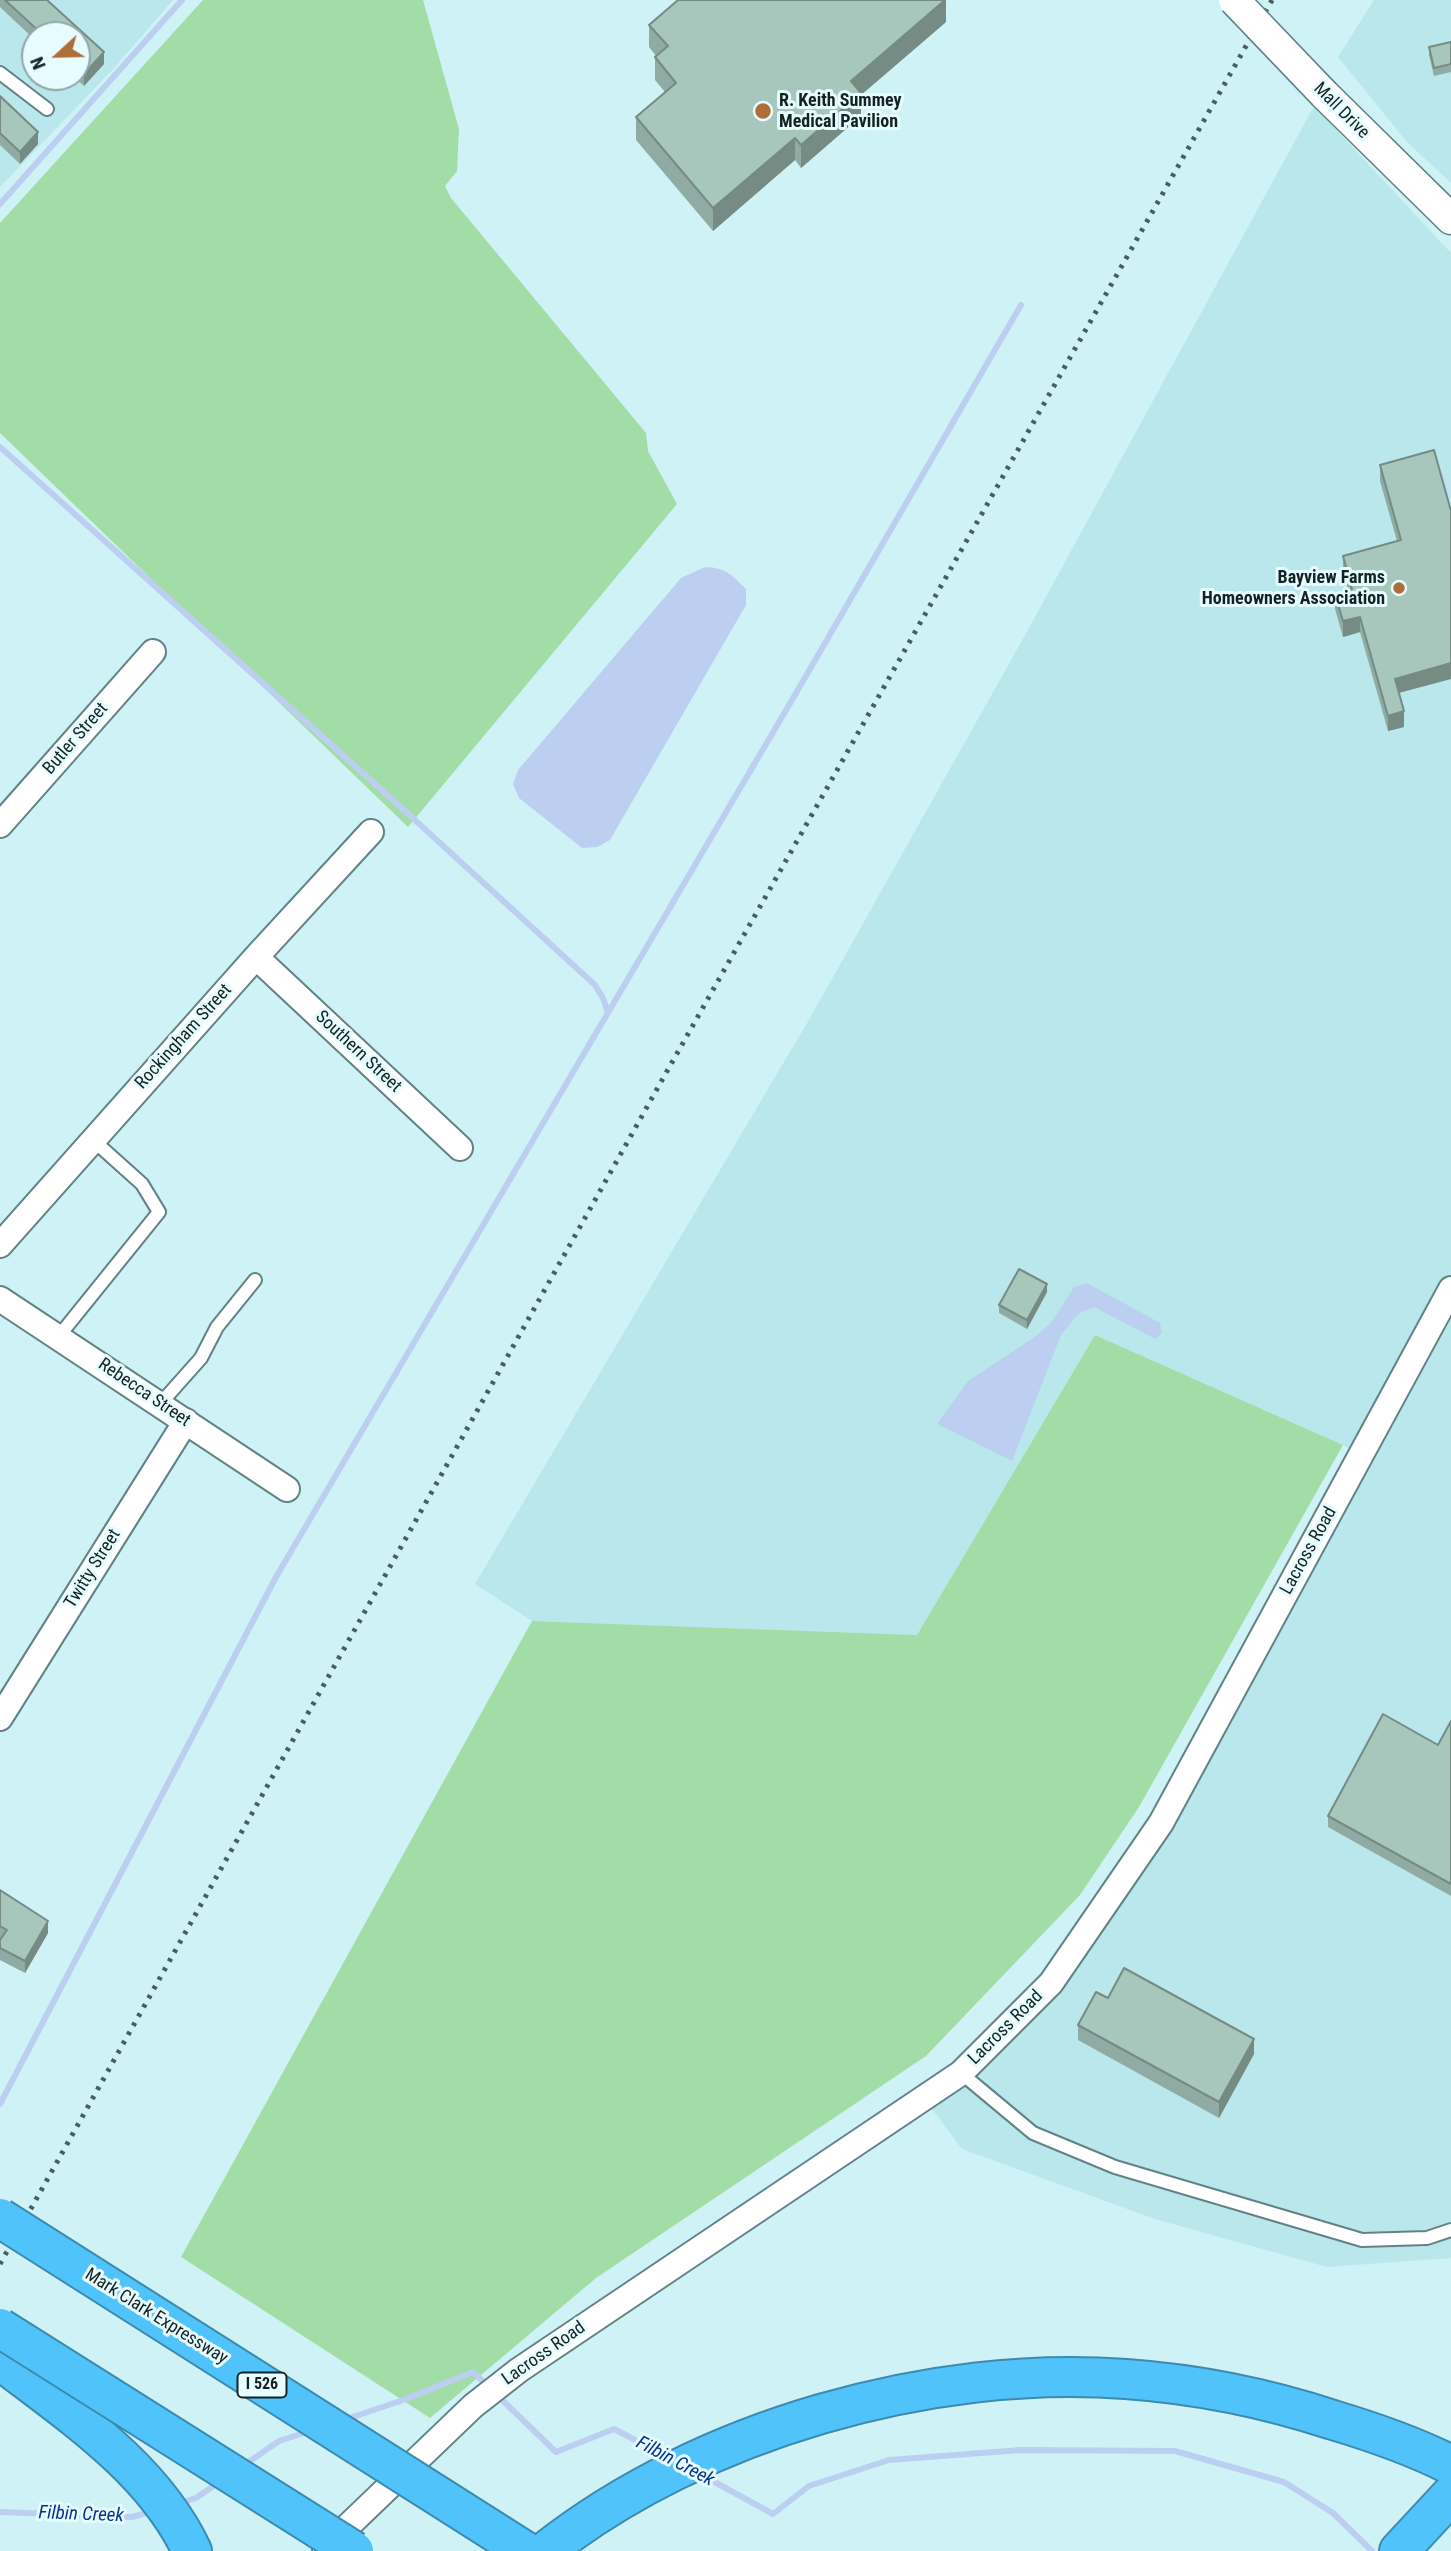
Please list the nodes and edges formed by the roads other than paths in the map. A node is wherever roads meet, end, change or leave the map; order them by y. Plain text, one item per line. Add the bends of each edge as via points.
1 (1234, 0) edge
2 (0, 73) edge
3 (47, 109) dead end
4 (1451, 219) edge
5 (153, 652) dead end
6 (0, 825) edge
7 (371, 832) dead end
8 (256, 957) junction
9 (93, 1139) junction
10 (460, 1148) dead end
11 (0, 1245) edge
12 (255, 1280) dead end
13 (1451, 1289) edge
14 (0, 1299) edge
15 (59, 1336) junction
16 (161, 1403) junction
17 (186, 1421) junction
18 (287, 1489) dead end
19 (0, 1718) edge
20 (961, 2073) junction
21 (0, 2218) edge
22 (1451, 2230) edge
23 (0, 2328) edge
24 (0, 2360) edge
25 (1451, 2465) edge
26 (1451, 2495) edge
27 (1407, 2543) edge
28 (192, 2551) edge
29 (321, 2551) edge
30 (354, 2551) edge
31 (525, 2551) edge
32 (546, 2551) edge

1 - 4 street, Mall Drive, bridge
2 - 3 lane
5 - 6 street, Butler Street
7 - 8 street, Rockingham Street
8 - 9 street, Rockingham Street
8 - 10 street, Southern Street
9 - 11 street, Rockingham Street
9 - 15 lane via 142,1184 159,1212
12 - 16 lane via 217,1327 201,1358
13 - 20 street, Lacross Road via 1161,1823 1051,1983
14 - 15 street, Rebecca Street
15 - 16 street, Rebecca Street
16 - 17 street, Rebecca Street
17 - 18 street, Rebecca Street
17 - 19 street, Twitty Street
20 - 22 lane via 1033,2133 1115,2167 1362,2240 1427,2238
20 - 29 street, Lacross Road via 519,2370 473,2406
21 - 31 highway, Mark Clark Expressway / I 526, bridge
23 - 30 highway, bridge
24 - 28 highway via 126,2462 161,2501
25 - 32 highway via 1291,2406 1194,2386 1124,2379 1001,2380 879,2398 755,2436 690,2462 638,2490
26 - 27 highway

